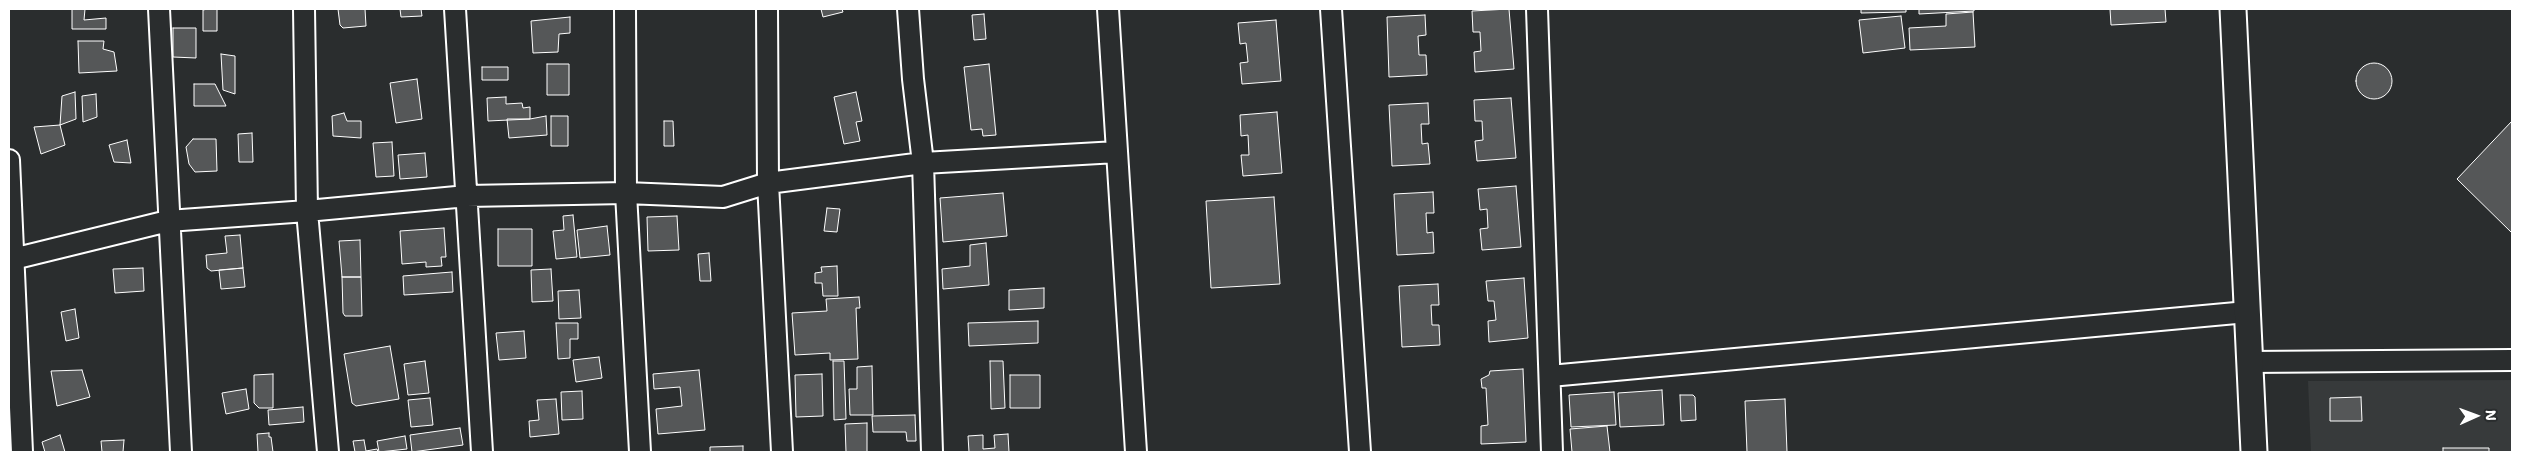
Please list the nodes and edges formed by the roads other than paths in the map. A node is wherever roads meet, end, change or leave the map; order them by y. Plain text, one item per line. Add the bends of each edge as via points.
1 (160, 9) edge
2 (304, 9) edge
3 (455, 9) edge
4 (625, 9) edge
5 (767, 9) edge
6 (908, 9) edge
7 (1108, 9) edge
8 (1331, 9) edge
9 (1537, 9) edge
10 (2233, 9) edge
11 (1117, 152) junction
12 (9, 160) edge
13 (923, 163) junction
14 (768, 183) junction
15 (626, 192) junction
16 (467, 196) junction
17 (307, 211) junction
18 (168, 221) junction
19 (12, 260) edge
20 (2247, 312) junction
21 (2512, 360) edge
22 (2249, 362) junction
23 (1550, 376) junction
24 (22, 452) edge
25 (181, 452) edge
26 (328, 452) edge
27 (482, 452) edge
28 (640, 452) edge
29 (782, 452) edge
30 (932, 452) edge
31 (1136, 452) edge
32 (1360, 452) edge
33 (1552, 452) edge
34 (2254, 452) edge

1 - 18 street
2 - 17 street
3 - 16 street
4 - 15 street
5 - 14 street
6 - 13 street
7 - 11 street
8 - 32 street
9 - 23 street
10 - 20 main road
11 - 13 street
11 - 31 street
12 - 19 street
13 - 14 street
13 - 30 street
14 - 15 street via 722,197
14 - 29 street
15 - 16 street
15 - 28 street
16 - 17 street
16 - 27 street
17 - 18 street
17 - 26 street
18 - 19 street
18 - 25 street
19 - 24 street
20 - 22 main road
20 - 23 street
21 - 22 street
22 - 34 main road
23 - 33 street

